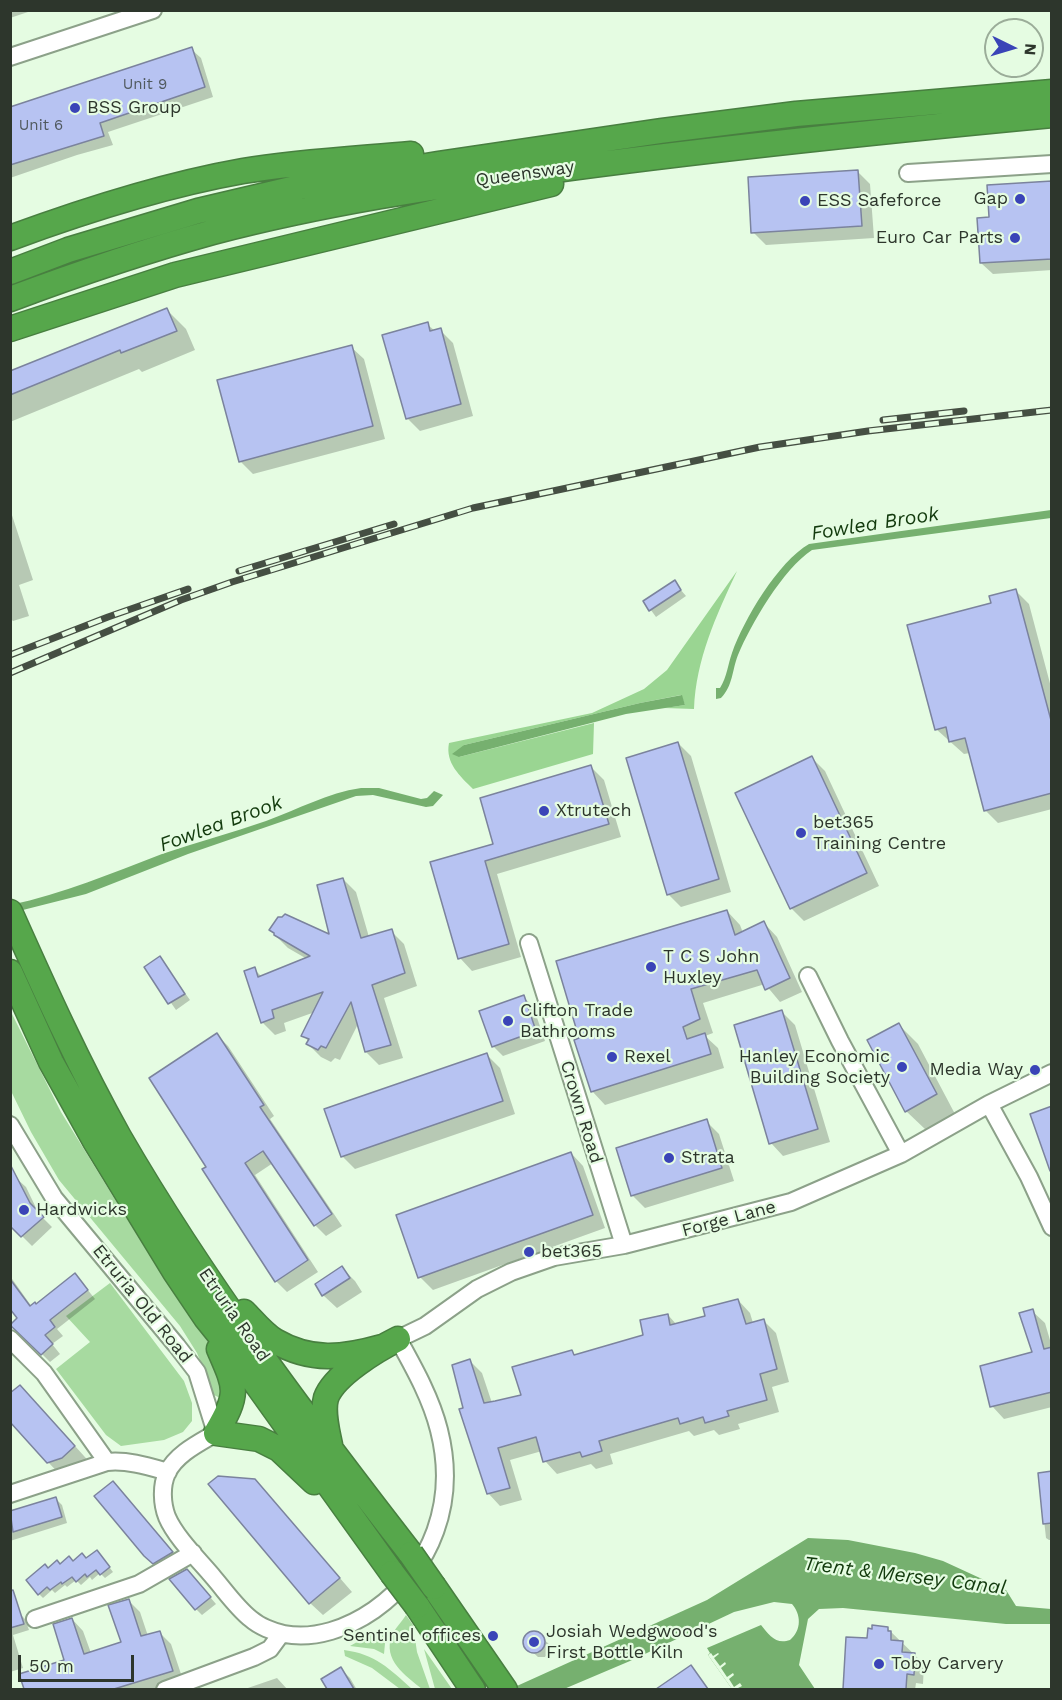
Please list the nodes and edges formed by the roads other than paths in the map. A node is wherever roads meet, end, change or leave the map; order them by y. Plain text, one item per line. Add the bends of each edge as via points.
1 (153, 10) edge
2 (10, 57) edge
3 (1052, 92) edge
4 (1052, 115) edge
5 (661, 131) junction
6 (678, 153) junction
7 (1052, 164) edge
8 (908, 173) dead end
9 (10, 238) edge
10 (10, 272) edge
11 (10, 299) edge
12 (10, 328) edge
13 (10, 912) edge
14 (529, 944) dead end
15 (10, 972) edge
16 (808, 976) dead end
17 (1052, 1072) edge
18 (989, 1104) junction
19 (10, 1125) edge
20 (901, 1154) junction
21 (1052, 1227) edge
22 (624, 1245) junction
23 (203, 1273) junction
24 (206, 1318) junction
25 (10, 1339) edge
26 (390, 1343) junction
27 (216, 1433) junction
28 (331, 1451) junction
29 (107, 1462) junction
30 (168, 1472) junction
31 (10, 1494) edge
32 (352, 1519) junction
33 (193, 1553) junction
34 (34, 1618) dead end
35 (281, 1634) junction
36 (502, 1685) edge
37 (165, 1689) edge
38 (472, 1689) edge

1 - 2 street
3 - 5 highway, Queensway via 796,114
4 - 6 highway, Queensway
5 - 9 highway via 243,171 161,189
5 - 10 highway, Queensway via 300,188 198,211 68,250
6 - 11 highway, Queensway via 449,184 288,215 213,232
6 - 12 highway via 175,275
7 - 8 street
13 - 23 highway, Etruria Road via 77,1059
14 - 22 street, Crown Road
15 - 24 highway, Etruria Road via 51,1062 95,1141
16 - 20 street
17 - 18 street, Forge Lane
18 - 20 street, Forge Lane
18 - 21 street
19 - 27 street, Etruria Old Road via 54,1198 197,1372
20 - 22 street, Forge Lane via 791,1202
22 - 26 street, Forge Lane via 554,1257 511,1272 477,1289 425,1326
23 - 26 highway via 273,1340 295,1350 322,1357 353,1355
23 - 28 highway, Etruria Road
24 - 27 highway via 234,1383 230,1409
24 - 32 highway, Etruria Road
25 - 29 street via 44,1373
26 - 28 highway via 339,1380 327,1398 325,1419
26 - 35 street via 425,1389 439,1429 445,1493 438,1526 410,1579 368,1614 318,1634
27 - 30 street via 178,1458
27 - 32 highway via 259,1439 279,1449
28 - 36 highway, Etruria Road, bridge via 411,1554
29 - 30 street via 134,1463
29 - 31 street
30 - 33 street via 163,1497 167,1517
32 - 38 highway, Etruria Road, bridge
33 - 34 street via 139,1584
33 - 35 street via 252,1621
35 - 37 street via 270,1648 254,1657

